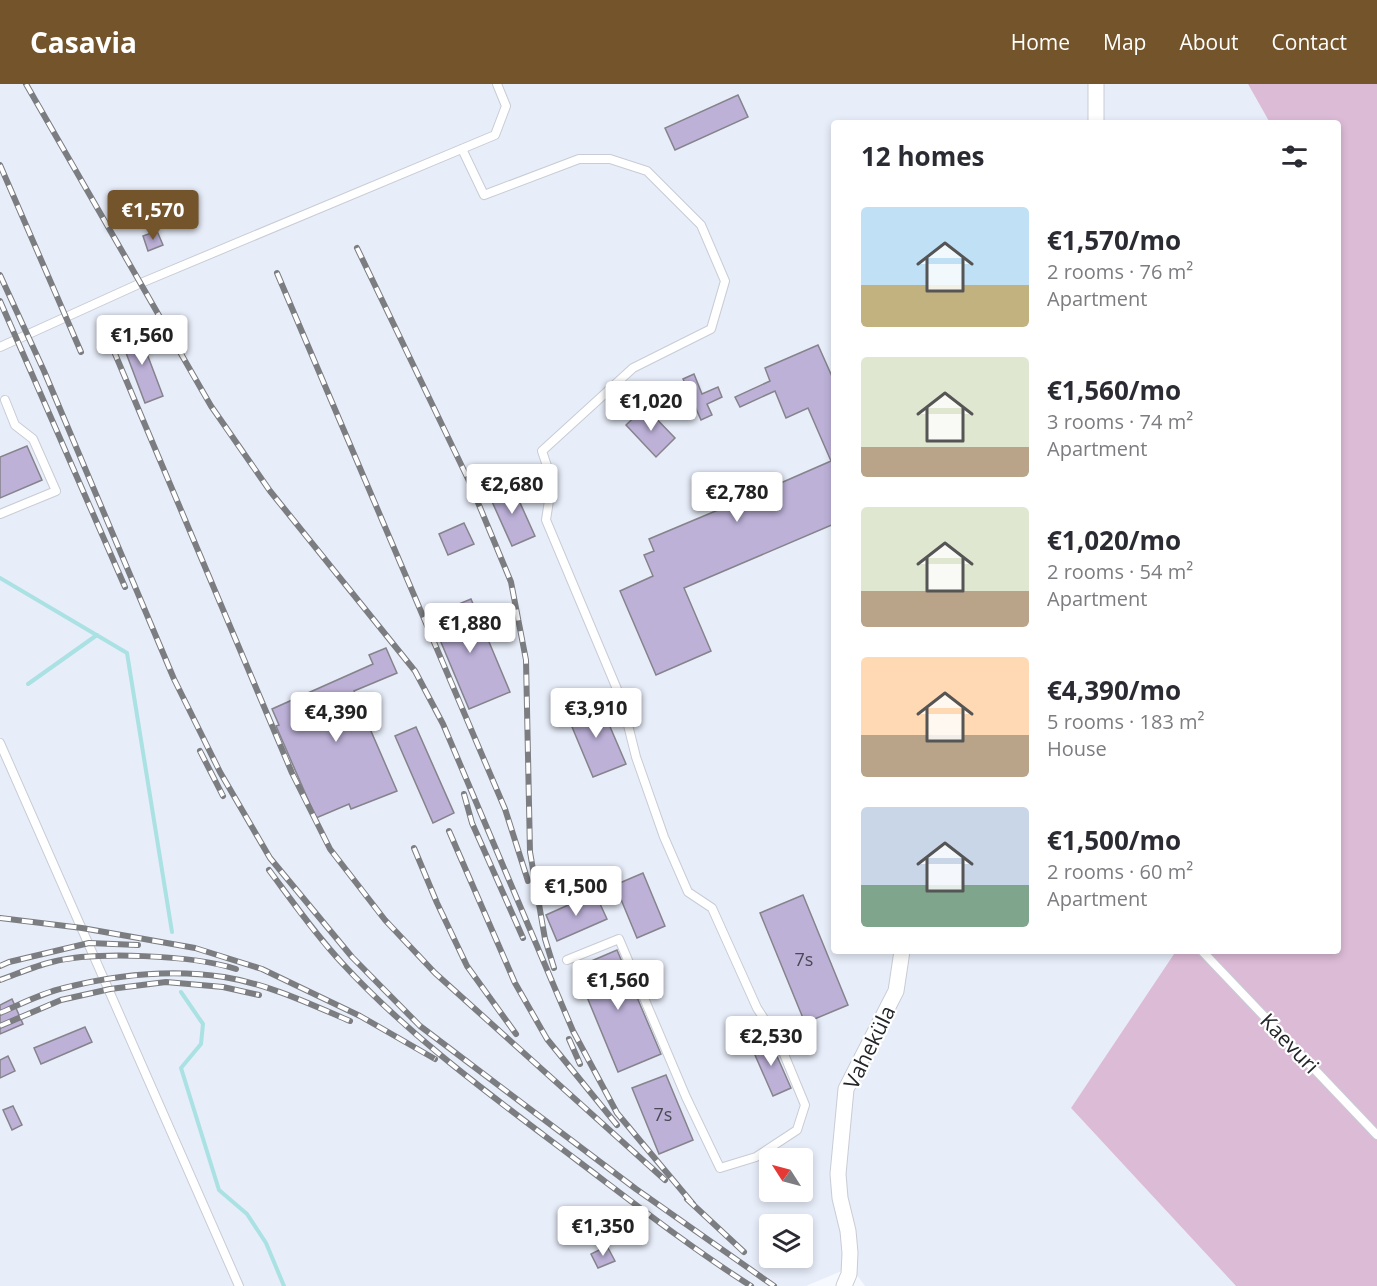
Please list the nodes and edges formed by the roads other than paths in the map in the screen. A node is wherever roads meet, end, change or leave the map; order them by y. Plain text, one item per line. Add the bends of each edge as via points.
1 (497, 84) edge
2 (1096, 84) edge
3 (1096, 120) edge
4 (462, 149) junction
5 (0, 347) edge
6 (5, 400) dead end
7 (0, 514) edge
8 (0, 743) edge
9 (902, 954) edge
10 (1205, 954) edge
11 (567, 960) dead end
12 (1377, 1136) edge
13 (239, 1286) edge
14 (844, 1286) edge

1 - 4 lane via 506,106 495,135
2 - 3 street
4 - 5 lane
4 - 11 lane via 484,195 579,159 610,159 647,171 701,225 725,281 711,329 633,368 542,451 552,481 546,520 622,701 636,757 688,891 712,908 757,1008 794,1076 805,1105 797,1130 756,1156 720,1168 620,939
6 - 7 lane via 15,425 33,439 56,491
8 - 13 lane
9 - 14 street, Vaheküla via 896,991 846,1089 838,1174 850,1253
10 - 12 lane, Kaevuri

